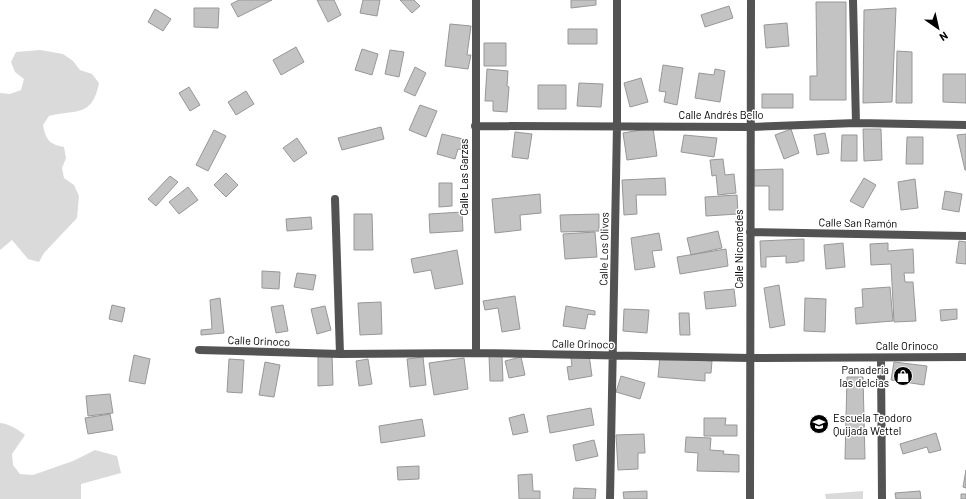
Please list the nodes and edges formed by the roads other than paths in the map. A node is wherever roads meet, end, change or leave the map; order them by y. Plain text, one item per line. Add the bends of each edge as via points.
1 (476, 0) edge
2 (617, 0) edge
3 (751, 0) edge
4 (854, 0) edge
5 (856, 123) junction
6 (966, 125) edge
7 (475, 126) junction
8 (618, 126) junction
9 (752, 127) junction
10 (334, 199) dead end
11 (750, 232) junction
12 (966, 236) edge
13 (200, 350) dead end
14 (476, 353) junction
15 (340, 354) junction
16 (613, 355) junction
17 (966, 357) edge
18 (750, 358) junction
19 (881, 358) junction
20 (610, 499) edge
21 (750, 499) edge
22 (882, 499) edge

1 - 7 street, Calle Las Garzas
2 - 8 street, Calle Los Olivos
3 - 9 street, Calle Nicomedes
4 - 5 street
5 - 6 street, Calle Andrés Bello
5 - 9 street, Calle Andrés Bello
7 - 8 street, Calle Andrés Bello
7 - 14 street, Calle Las Garzas
8 - 9 street, Calle Andrés Bello
8 - 16 street, Calle Los Olivos
9 - 11 street, Calle Nicomedes
10 - 15 street
11 - 12 street, Calle San Ramón
11 - 18 street, Calle Nicomedes
13 - 15 street, Calle Orinoco
14 - 15 street, Calle Orinoco
14 - 16 street, Calle Orinoco
16 - 18 street, Calle Orinoco
16 - 20 street, Calle Los Olivos
17 - 19 street, Calle Orinoco
18 - 19 street, Calle Orinoco
18 - 21 street, Calle Nicomedes
19 - 22 street

